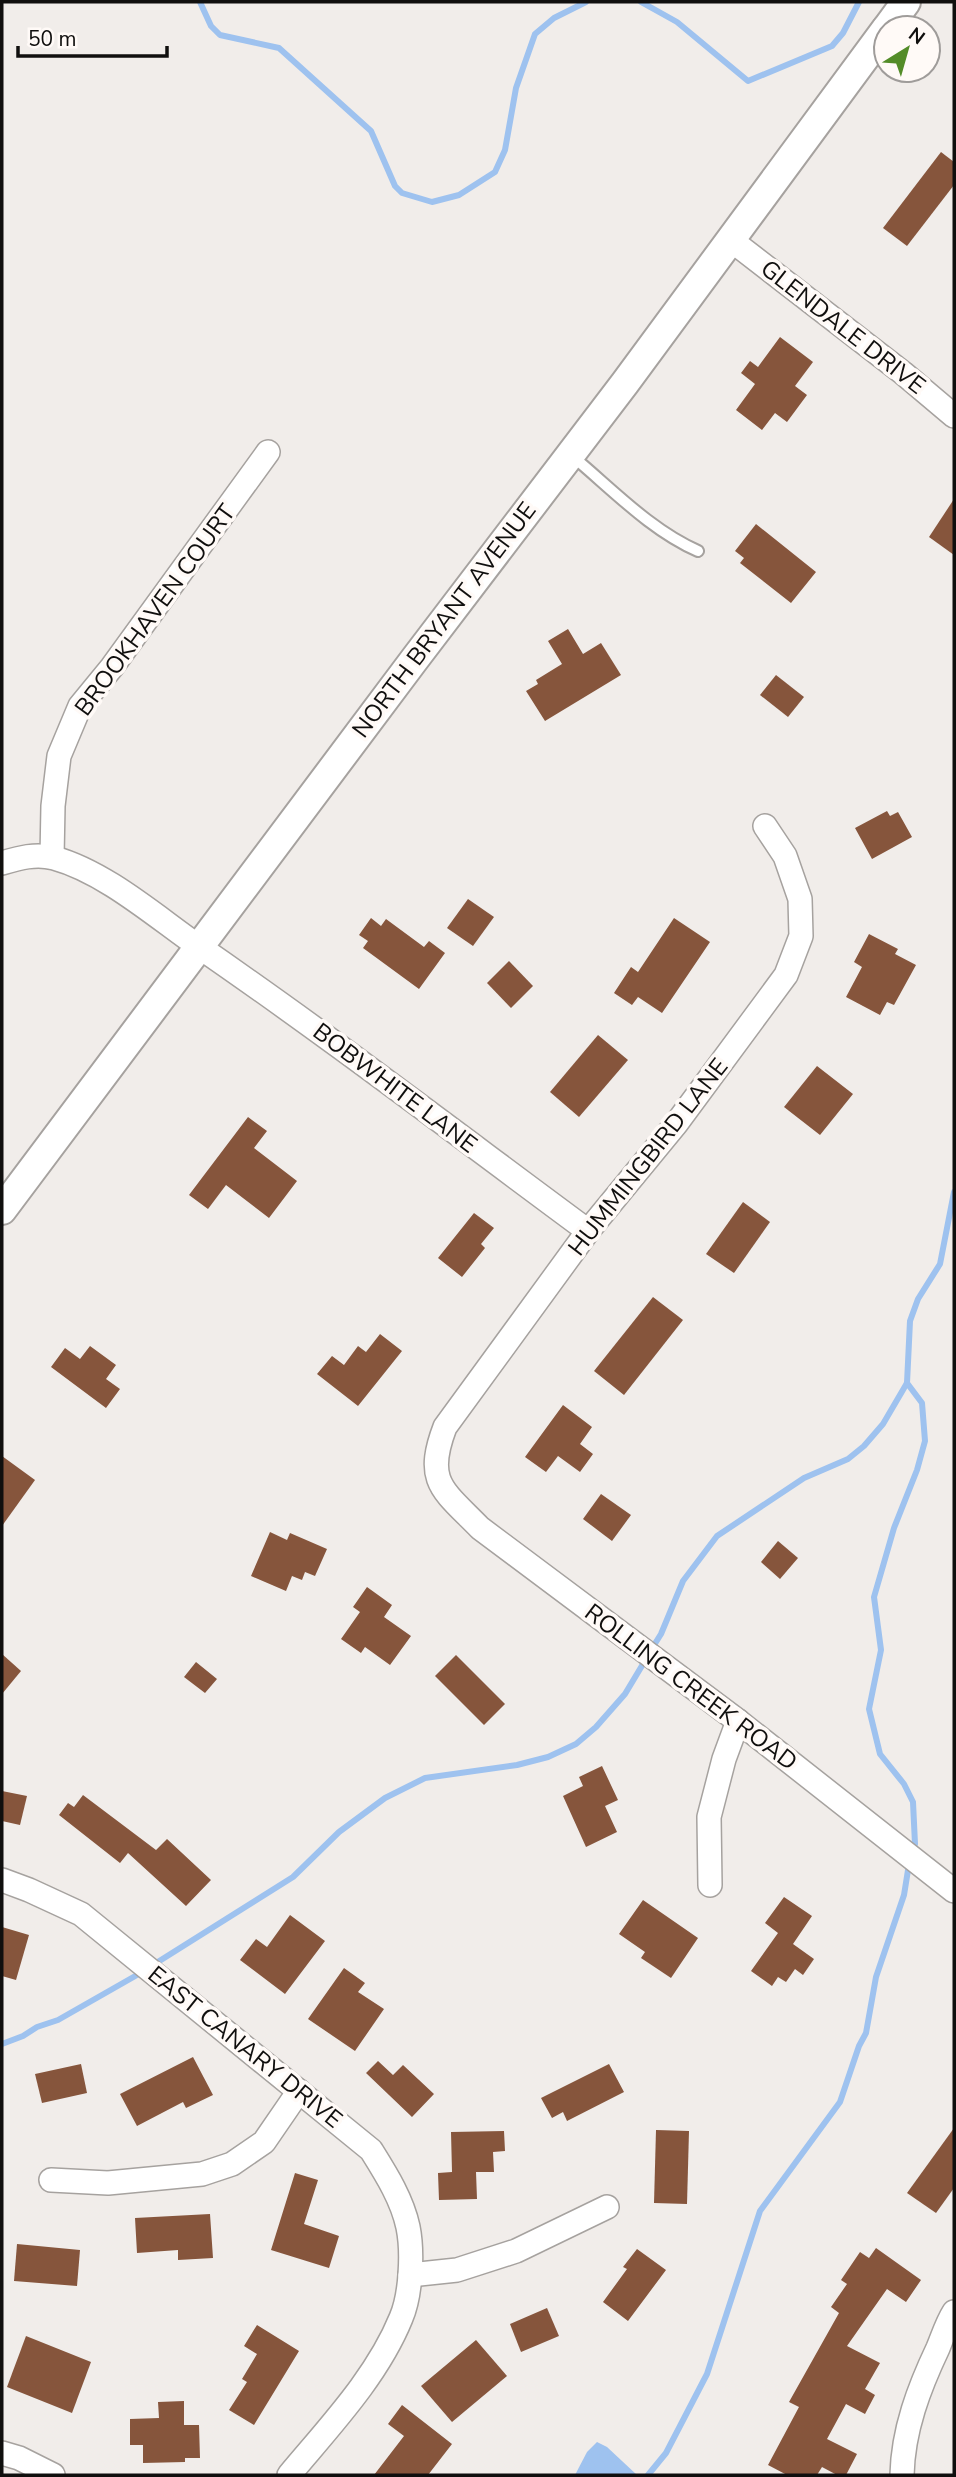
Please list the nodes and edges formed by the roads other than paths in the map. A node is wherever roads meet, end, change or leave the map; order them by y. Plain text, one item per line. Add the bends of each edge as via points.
1 (872, 47) edge
2 (731, 240) junction
3 (954, 416) edge
4 (268, 452) dead end
5 (569, 453) junction
6 (698, 551) dead end
7 (765, 826) dead end
8 (52, 857) junction
9 (2, 863) edge
10 (200, 947) junction
11 (2, 1210) edge
12 (587, 1231) junction
13 (435, 1475) joint
14 (738, 1721) junction
15 (2, 1880) edge
16 (710, 1885) dead end
17 (954, 1891) edge
18 (299, 2091) junction
19 (51, 2180) dead end
20 (607, 2207) dead end
21 (410, 2275) junction
22 (954, 2312) edge
23 (2, 2453) edge
24 (54, 2475) edge
25 (289, 2475) edge
26 (902, 2475) edge

1 - 2 street, NORTH BRYANT AVENUE
2 - 3 street, GLENDALE DRIVE
2 - 5 street, NORTH BRYANT AVENUE
4 - 8 street, BROOKHAVEN COURT via 80,706 59,756
5 - 6 lane via 653,523
5 - 10 street, NORTH BRYANT AVENUE
7 - 12 street, HUMMINGBIRD LANE via 785,856 800,899 802,936 786,975 677,1124
8 - 9 street via 27,856
8 - 10 street, BOBWHITE LANE via 85,871
10 - 11 street, NORTH BRYANT AVENUE
10 - 12 street, BOBWHITE LANE
12 - 13 street, HUMMINGBIRD LANE via 445,1427 436,1452
13 - 14 street, ROLLING CREEK ROAD via 480,1528
14 - 16 street via 709,1817
14 - 17 street, ROLLING CREEK ROAD
15 - 18 street, EAST CANARY DRIVE via 81,1914
18 - 19 street via 264,2142 232,2164 202,2174 107,2183
18 - 21 street, EAST CANARY DRIVE via 371,2150 394,2188 408,2228
20 - 21 street via 516,2251 457,2270
21 - 25 street, EAST CANARY DRIVE via 402,2316 378,2364
22 - 26 street via 912,2411
23 - 24 street

